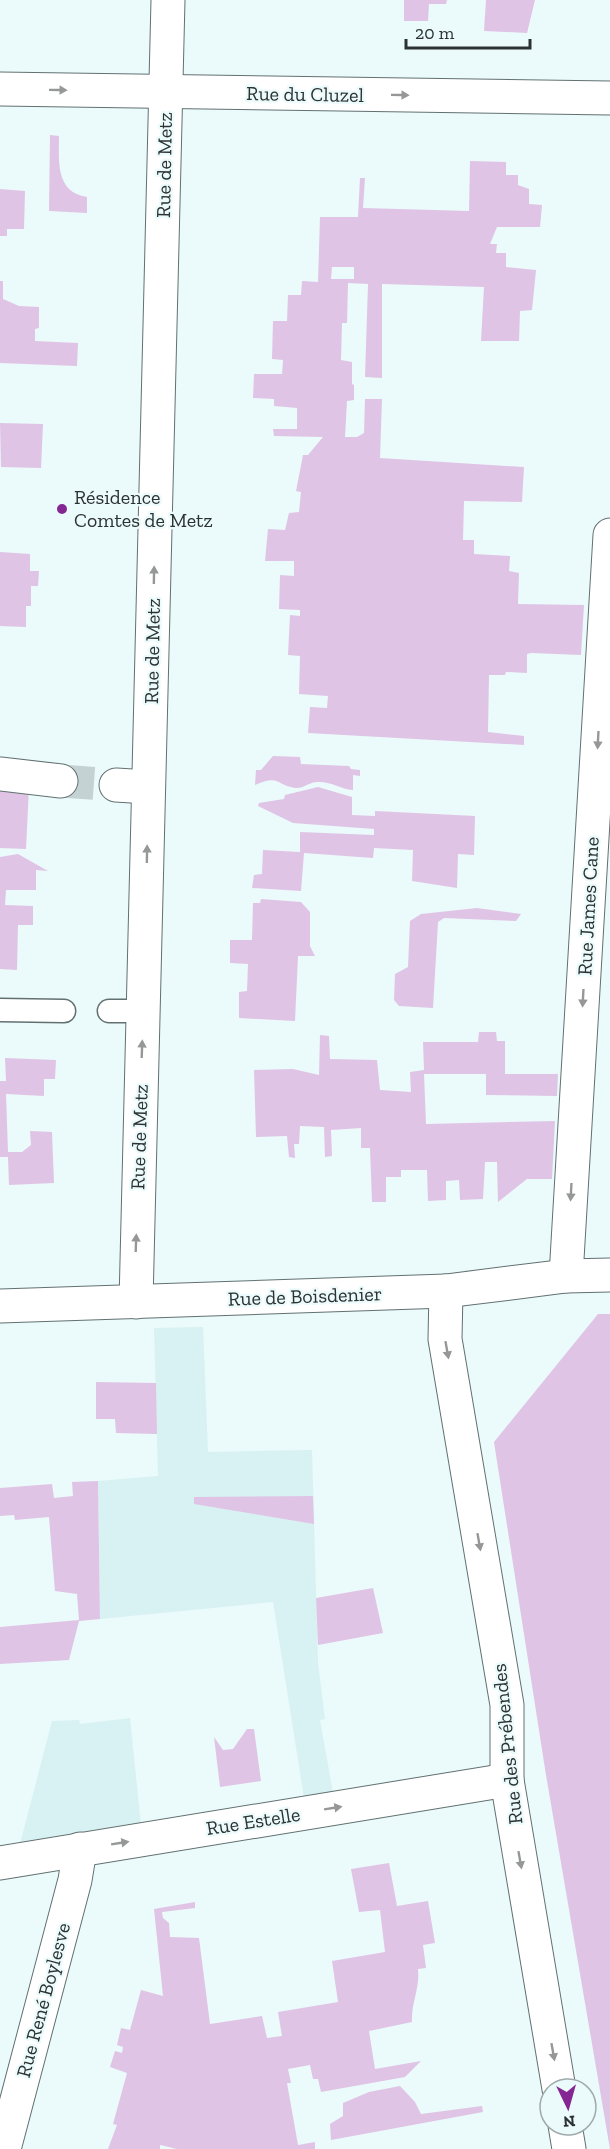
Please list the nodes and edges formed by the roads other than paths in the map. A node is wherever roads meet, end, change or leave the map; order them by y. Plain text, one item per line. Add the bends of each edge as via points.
1 (168, 0) edge
2 (0, 89) edge
3 (166, 91) junction
4 (610, 98) edge
5 (610, 535) edge
6 (0, 774) edge
7 (61, 781) tunnel mouth
8 (116, 785) tunnel mouth
9 (148, 787) junction
10 (0, 1010) edge
11 (64, 1011) dead end
12 (110, 1011) dead end
13 (143, 1011) junction
14 (610, 1275) edge
15 (566, 1276) junction
16 (446, 1292) junction
17 (136, 1302) junction
18 (0, 1306) edge
19 (507, 1780) junction
20 (80, 1849) junction
21 (0, 1863) edge
22 (557, 2077) edge
23 (4, 2149) edge

1 - 3 street, Rue de Metz
2 -> 3 street, Rue du Cluzel
3 -> 4 street, Rue du Cluzel
9 -> 3 street, Rue de Metz
5 -> 15 street, Rue James Cane
6 - 7 street
8 - 9 street
13 -> 9 street, Rue de Metz
10 - 11 lane
12 - 13 lane
17 -> 13 street, Rue de Metz
14 - 15 street, Rue de Boisdenier
15 - 16 street, Rue de Boisdenier
16 - 17 street, Rue de Boisdenier
16 -> 19 street, Rue des Prébendes via 445,1339 507,1704
17 - 18 street, Rue de Boisdenier
20 -> 19 street, Rue Estelle
19 -> 22 street, Rue des Prébendes
20 - 21 street, Rue Estelle
20 - 23 street, Rue René Boylesve

